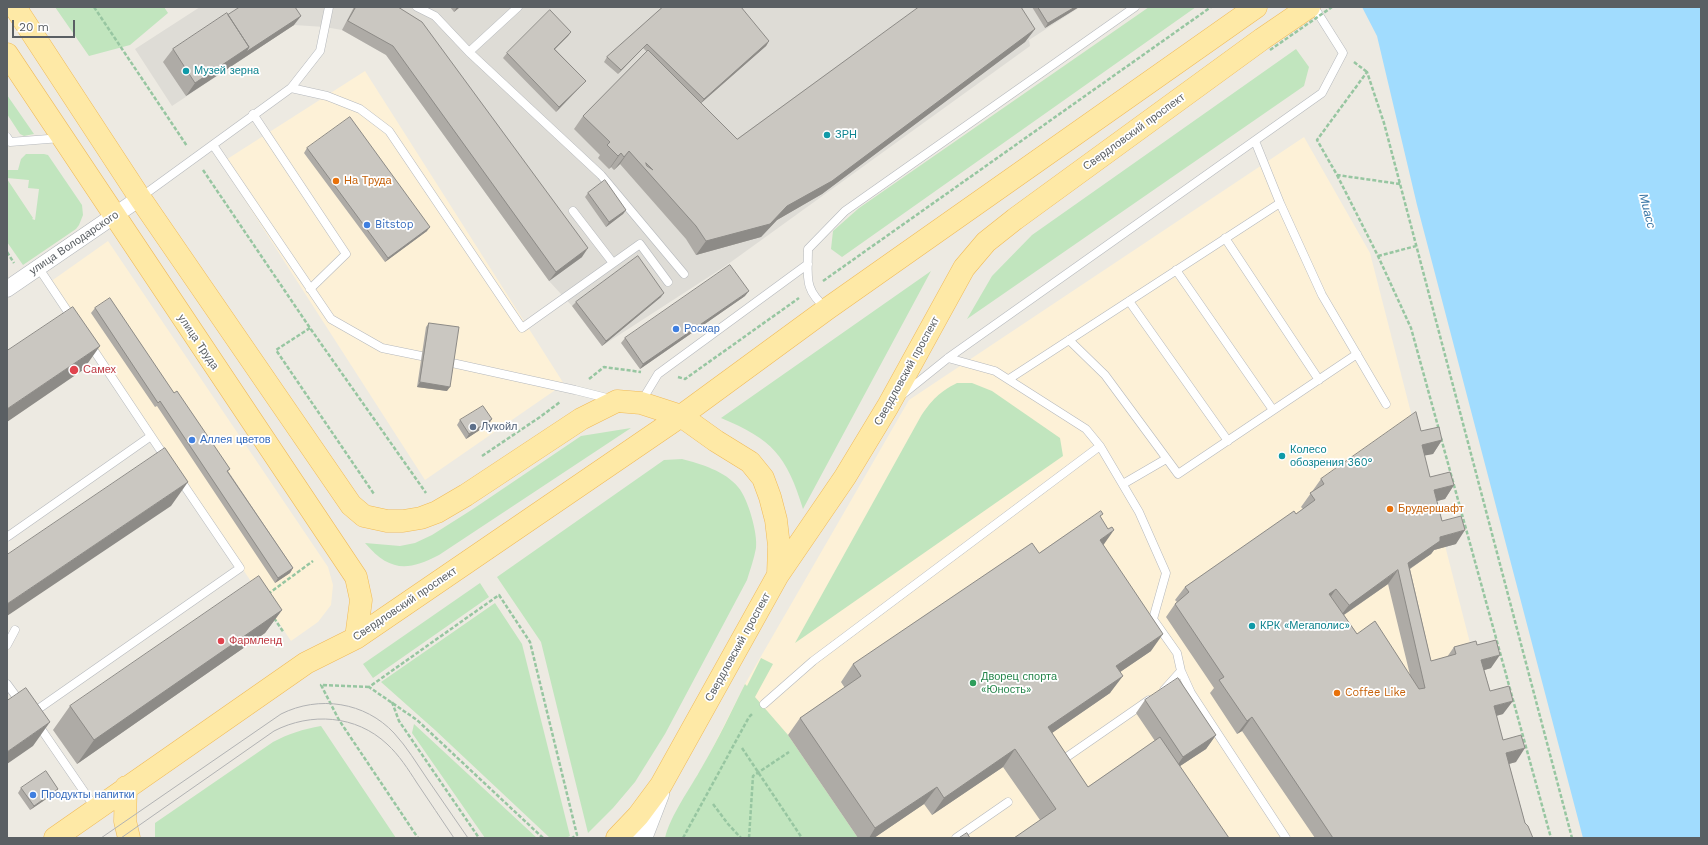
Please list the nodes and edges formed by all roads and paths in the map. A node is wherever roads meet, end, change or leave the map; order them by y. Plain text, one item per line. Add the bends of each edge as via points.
1 (15, 7) edge
2 (94, 7) edge
3 (329, 7) edge
4 (417, 7) edge
5 (518, 7) edge
6 (1135, 7) edge
7 (1212, 7) edge
8 (1309, 7) edge
9 (1314, 7) edge
10 (1332, 7) edge
11 (1250, 11) edge
12 (1266, 45) junction
13 (469, 52) junction
14 (7, 54) edge
15 (291, 88) junction
16 (253, 114) junction
17 (7, 137) edge
18 (63, 138) junction
19 (1255, 141) junction
20 (213, 145) junction
21 (195, 158) junction
22 (1337, 175) junction
23 (1400, 184) junction
24 (140, 198) junction
25 (1280, 203) junction
26 (573, 211) dead end
27 (114, 216) junction
28 (1225, 238) junction
29 (1416, 246) junction
30 (1378, 256) junction
31 (613, 263) junction
32 (808, 264) junction
33 (38, 267) junction
34 (1176, 270) junction
35 (684, 274) dead end
36 (668, 282) dead end
37 (7, 289) edge
38 (310, 289) junction
39 (811, 290) junction
40 (1129, 301) junction
41 (828, 309) junction
42 (77, 326) edge
43 (310, 328) junction
44 (86, 339) edge
45 (1069, 340) junction
46 (1357, 354) junction
47 (948, 358) junction
48 (658, 374) junction
49 (1009, 380) junction
50 (1319, 380) junction
51 (575, 390) junction
52 (617, 401) junction
53 (641, 403) junction
54 (1386, 404) dead end
55 (888, 406) junction
56 (1273, 410) junction
57 (681, 416) junction
58 (540, 417) dead end
59 (151, 436) junction
60 (1228, 441) junction
61 (1100, 446) junction
62 (1166, 459) junction
63 (1123, 484) junction
64 (378, 497) dead end
65 (420, 498) dead end
66 (7, 537) edge
67 (313, 561) dead end
68 (778, 575) junction
69 (267, 595) edge
70 (272, 616) edge
71 (15, 630) dead end
72 (284, 633) dead end
73 (356, 638) junction
74 (7, 645) edge
75 (1181, 671) junction
76 (7, 684) edge
77 (369, 687) junction
78 (392, 702) junction
79 (764, 704) joint
80 (30, 714) junction
81 (742, 748) dead end
82 (789, 752) dead end
83 (1061, 761) edge
84 (759, 772) junction
85 (661, 785) junction
86 (126, 787) junction
87 (1008, 802) dead end
88 (713, 804) dead end
89 (96, 809) junction
90 (55, 838) edge
91 (129, 838) edge
92 (418, 838) edge
93 (479, 838) edge
94 (543, 838) edge
95 (572, 838) edge
96 (617, 838) edge
97 (641, 838) edge
98 (683, 838) edge
99 (742, 838) edge
100 (749, 838) edge
101 (802, 838) edge
102 (956, 838) edge
103 (1286, 838) edge
104 (1551, 838) edge
105 (1572, 838) edge

1 - 24 main road
2 - 21 path
3 - 15 lane via 320,51
4 - 13 lane via 435,16
5 - 13 lane
6 - 32 lane via 845,211 808,249
7 - 39 path
8 - 12 main road, Свердловский проспект
9 - 19 lane via 1343,53 1322,93
10 - 12 path, bridge
11 - 41 main road, Свердловский проспект
12 - 55 main road, Свердловский проспект via 1015,219 986,242 964,268
13 - 35 lane via 601,175
14 - 18 main road, улица Труда
15 - 16 lane
15 - 31 lane via 327,96 360,108 389,131 522,328
16 - 20 lane
16 - 38 lane via 346,254
17 - 18 lane via 10,142
18 - 27 main road, улица Труда
19 - 25 lane
19 - 47 lane
20 - 21 lane
20 - 38 lane
21 - 24 lane
21 - 43 path
22 - 23 path
22 - 23 path via 1317,140 1367,72
22 - 30 path
23 - 29 path
24 - 27 street, улица Володарского
24 - 52 main road via 351,505 364,516 387,521 403,521 437,512 581,419
25 - 28 lane
25 - 46 lane via 1322,295
26 - 31 lane
27 - 33 street, улица Володарского
27 - 73 main road, улица Труда via 356,577 361,600
28 - 34 lane
28 - 50 lane
29 - 30 path
29 - 105 path
30 - 104 path via 1411,328
31 - 36 lane via 640,244
32 - 39 lane via 808,285
32 - 48 lane
33 - 37 street, улица Володарского
33 - 42 lane
34 - 40 lane
34 - 56 lane
38 - 51 lane via 331,319 382,348
39 - 41 lane via 816,300
39 - 48 path via 686,378
40 - 45 lane
40 - 60 lane
41 - 57 main road, Свердловский проспект
43 - 64 path via 276,350 372,493
43 - 65 path via 426,494
44 - 59 lane
45 - 49 lane
45 - 62 lane via 1105,375
46 - 50 lane
46 - 54 lane
47 - 49 lane via 995,371
47 - 55 lane
48 - 51 path via 604,367
48 - 53 lane
49 - 61 lane via 1086,429
50 - 56 lane
51 - 52 lane
51 - 58 path
52 - 53 main road
53 - 57 main road
55 - 68 main road, Свердловский проспект via 845,477
56 - 60 lane
57 - 68 main road via 750,462 763,478 776,520 779,546
57 - 73 main road, Свердловский проспект
59 - 66 lane
59 - 80 lane via 240,568
60 - 62 lane via 1178,474
61 - 63 lane
61 - 79 lane via 813,661
62 - 63 lane
63 - 75 lane via 1139,512 1166,573 1153,619 1177,653
67 - 69 path
68 - 85 main road, Свердловский проспект
70 - 72 path
71 - 74 lane
73 - 86 main road, Свердловский проспект via 306,663
75 - 83 lane via 1167,687
75 - 103 lane via 1191,693
76 - 80 lane
77 - 78 path
77 - 92 path via 321,685 339,720
77 - 95 path via 499,595 530,642 577,835
78 - 93 path via 399,721
78 - 94 path via 417,720
79 - 98 path via 749,717
80 - 89 lane
81 - 84 path
82 - 84 path
84 - 100 path via 753,776
84 - 101 path
85 - 96 main road, Свердловский проспект via 638,816
85 - 97 main road
86 - 89 main road, Свердловский проспект
86 - 91 main road via 125,821
87 - 102 lane
88 - 99 path
89 - 90 main road, Свердловский проспект

